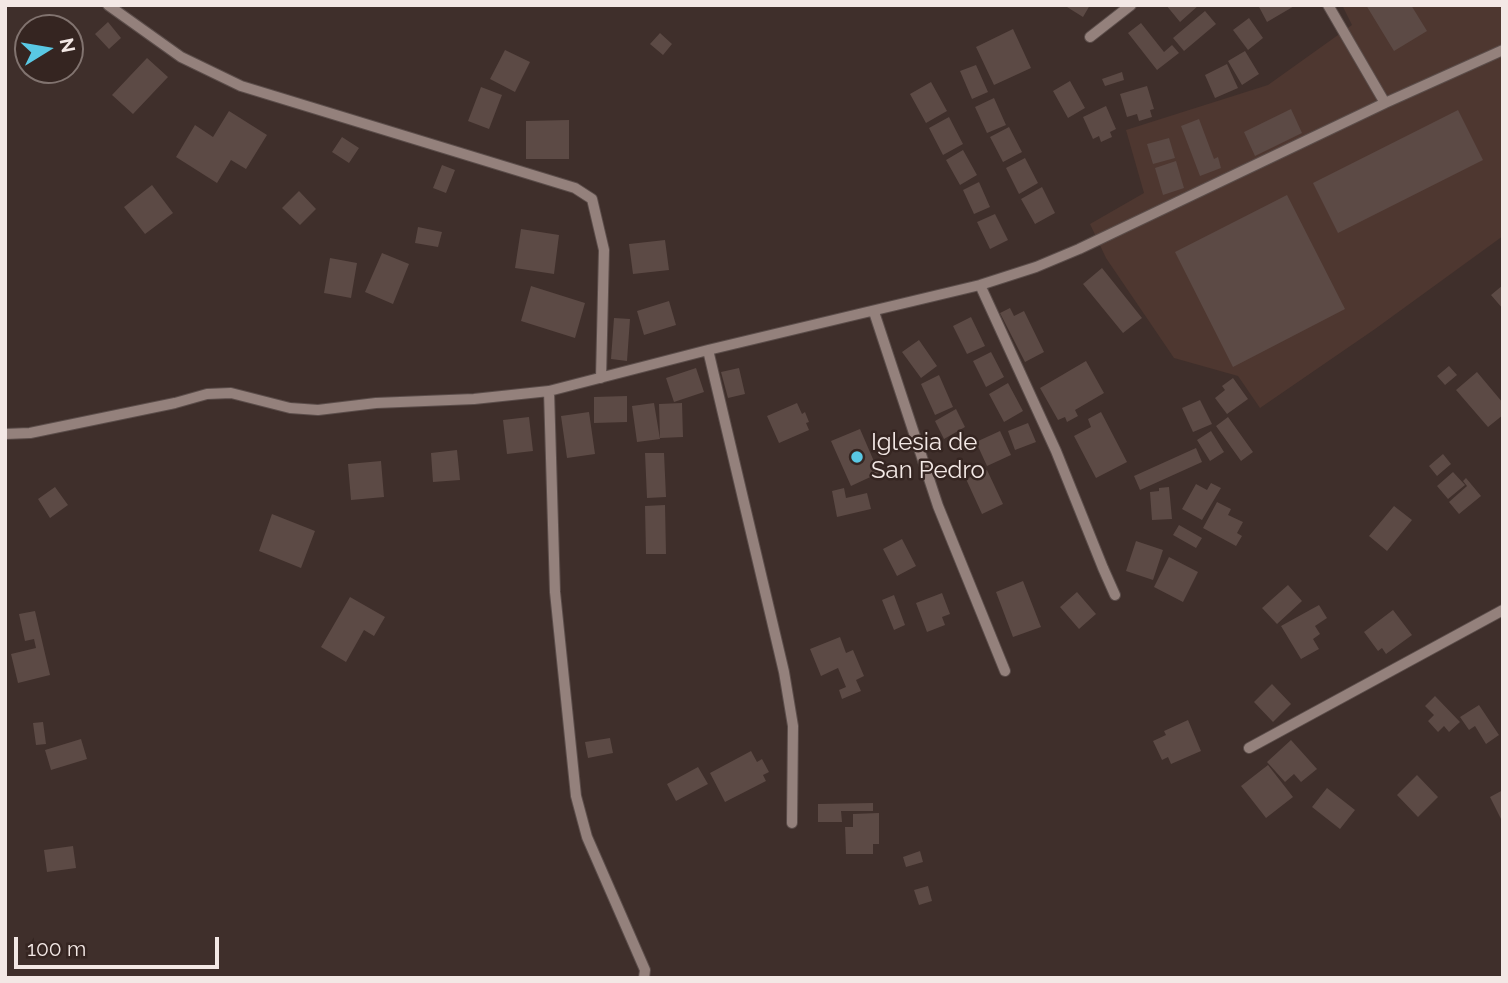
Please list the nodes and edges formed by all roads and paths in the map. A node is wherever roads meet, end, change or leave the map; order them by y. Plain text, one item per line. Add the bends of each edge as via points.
1 (108, 5) edge
2 (1131, 5) edge
3 (1328, 5) edge
4 (1090, 37) dead end
5 (1503, 50) edge
6 (1385, 103) junction
7 (979, 285) junction
8 (874, 312) junction
9 (708, 350) junction
10 (601, 378) junction
11 (549, 391) junction
12 (5, 434) edge
13 (1115, 595) dead end
14 (1503, 610) edge
15 (1004, 671) dead end
16 (1250, 748) dead end
17 (792, 823) dead end
18 (644, 978) edge

1 - 10 street via 181,57 242,86 575,188 592,199 604,250
2 - 4 street
3 - 6 street
5 - 6 street
6 - 7 street via 1079,249
7 - 8 street
7 - 13 street via 1056,451
8 - 9 street
8 - 15 street via 938,506
9 - 10 street
9 - 17 street via 784,672 793,726
10 - 11 street
11 - 12 street via 318,410 231,393 207,394 30,433
11 - 18 street via 555,592 576,796 587,837 645,970
14 - 16 street

